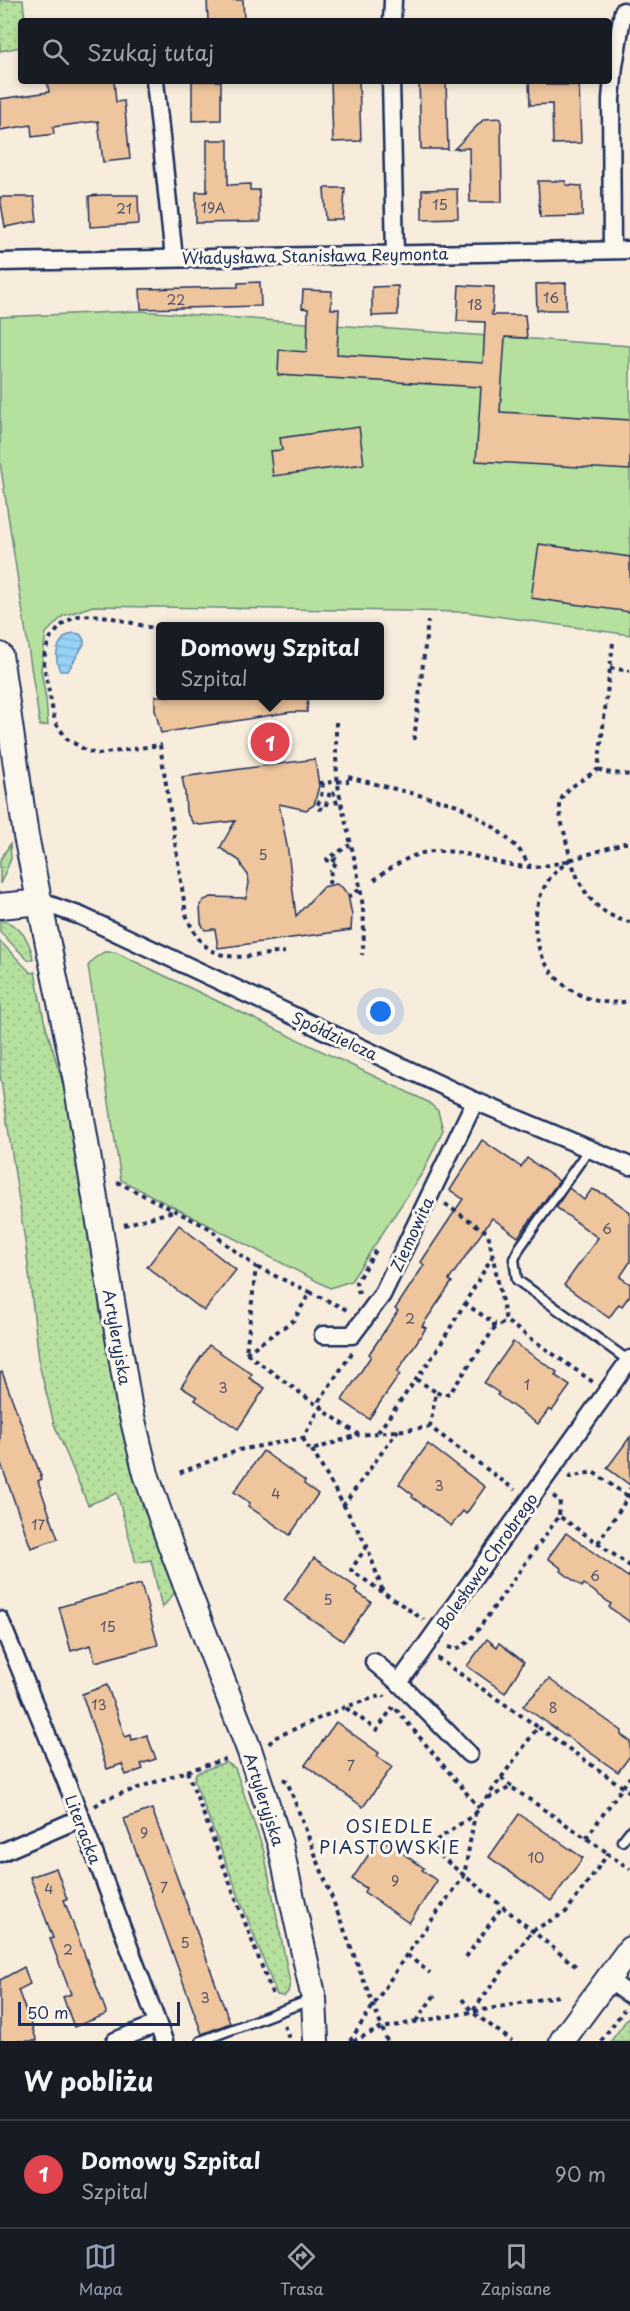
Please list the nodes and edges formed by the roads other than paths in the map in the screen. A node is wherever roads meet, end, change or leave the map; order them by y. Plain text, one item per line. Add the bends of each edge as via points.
1 (393, 0) edge
2 (623, 11) dead end
3 (392, 18) edge
4 (155, 84) edge
5 (391, 84) edge
6 (612, 250) junction
7 (630, 250) edge
8 (394, 253) junction
9 (174, 258) junction
10 (0, 262) edge
11 (0, 655) edge
12 (41, 902) junction
13 (0, 906) edge
14 (475, 1101) junction
15 (589, 1149) junction
16 (630, 1166) edge
17 (322, 1335) dead end
18 (629, 1360) edge
19 (0, 1620) edge
20 (374, 1662) dead end
21 (399, 1683) junction
22 (469, 1754) dead end
23 (81, 1818) junction
24 (630, 1831) edge
25 (622, 1841) road end
26 (0, 1853) edge
27 (630, 1948) edge
28 (607, 1979) junction
29 (630, 1995) edge
30 (314, 1999) junction
31 (157, 2024) junction
32 (115, 2041) edge
33 (164, 2041) edge
34 (201, 2041) edge
35 (316, 2041) edge
36 (335, 2041) edge
37 (562, 2041) edge

1 - 3 street
2 - 6 street via 611,99
4 - 9 street
5 - 8 street
6 - 7 street, Władysława Stanisława Reymonta
6 - 8 street, Władysława Stanisława Reymonta
8 - 9 street, Władysława Stanisława Reymonta
9 - 10 street, Władysława Stanisława Reymonta
11 - 12 street, Artyleryjska via 12,764
12 - 13 street
12 - 14 street, Spółdzielcza via 81,916
12 - 30 street, Artyleryjska via 75,1076 129,1404 146,1474 250,1752 280,1844
14 - 15 street, Spółdzielcza
14 - 17 street, Ziemowita via 382,1295 352,1335
15 - 16 street, Spółdzielcza
15 - 18 lane via 520,1247 514,1259 517,1280
18 - 21 street, Bolesława Chrobrego via 428,1636
19 - 23 street, Literacka
20 - 21 street
21 - 22 street
23 - 26 street
23 - 31 street, Literacka
24 - 25 lane
27 - 28 street
28 - 29 street
28 - 37 street
30 - 34 lane
30 - 35 street, Artyleryjska
30 - 36 street, Artyleryjska
31 - 32 street
31 - 33 street, Literacka

